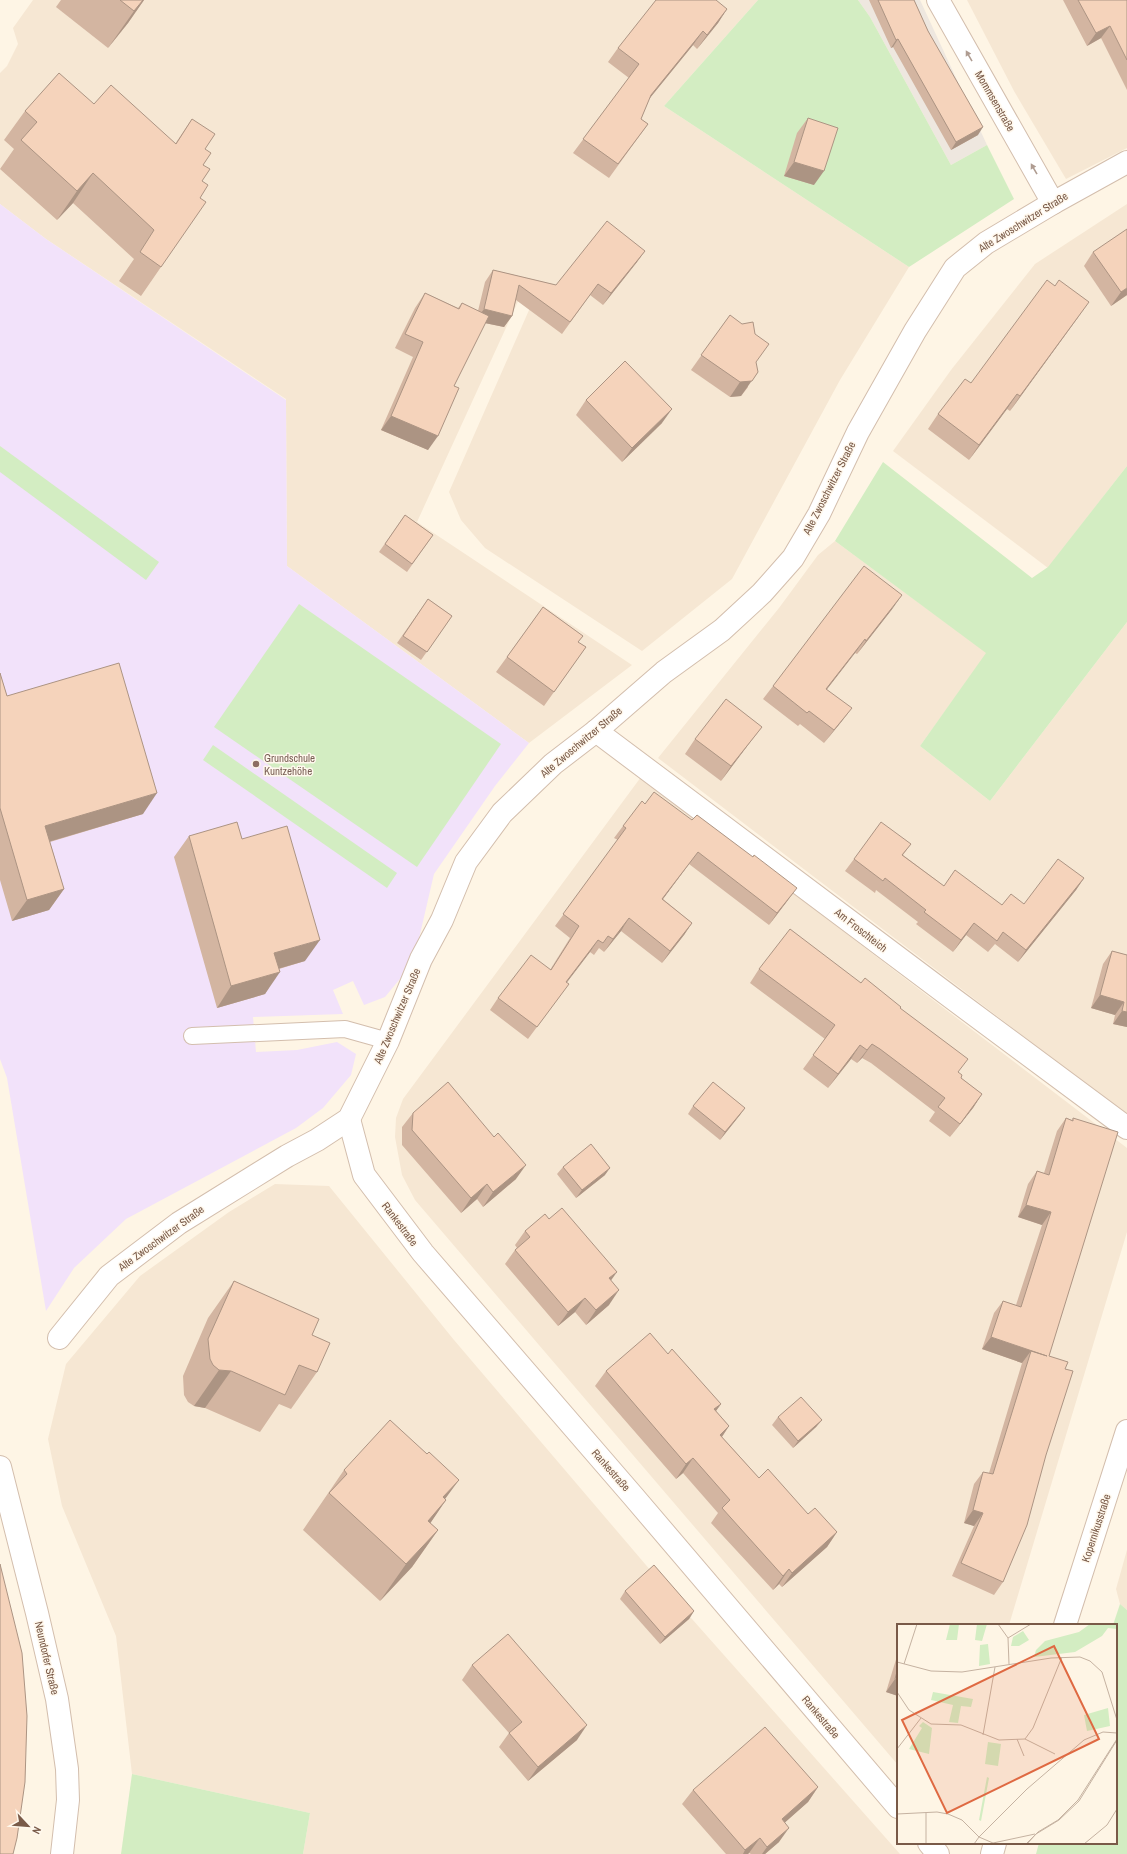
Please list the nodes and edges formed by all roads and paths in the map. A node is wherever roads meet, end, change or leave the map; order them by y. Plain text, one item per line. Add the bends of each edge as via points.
1 (938, 0) edge
2 (1127, 162) edge
3 (1053, 202) junction
4 (596, 731) junction
5 (192, 1036) dead end
6 (388, 1041) junction
7 (349, 1119) junction
8 (1127, 1128) edge
9 (59, 1338) dead end
10 (1127, 1431) edge
11 (0, 1466) edge
12 (1065, 1624) edge
13 (897, 1806) edge
14 (929, 1844) edge
15 (996, 1844) edge
16 (62, 1854) edge
17 (938, 1854) edge
18 (992, 1854) edge

3 -> 1 street, Mommsenstraße
2 - 3 street, Alte Zwoschwitzer Straße
3 - 4 street, Alte Zwoschwitzer Straße via 986,243 955,268 915,331 858,432 819,514 788,564 762,593 722,630 664,672
4 - 6 street, Alte Zwoschwitzer Straße via 553,764 502,813 466,862 442,920 421,960
4 - 8 street, Am Froschteich
5 - 6 lane via 345,1029
6 - 7 street, Alte Zwoschwitzer Straße
7 - 9 street, Alte Zwoschwitzer Straße via 179,1223 109,1276
7 - 13 street, Rankestraße via 364,1176 423,1253
10 - 12 street, Kopernikusstraße
11 - 16 street, Neundorfer Straße via 57,1699 67,1769 68,1800
14 - 17 street
15 - 18 street

